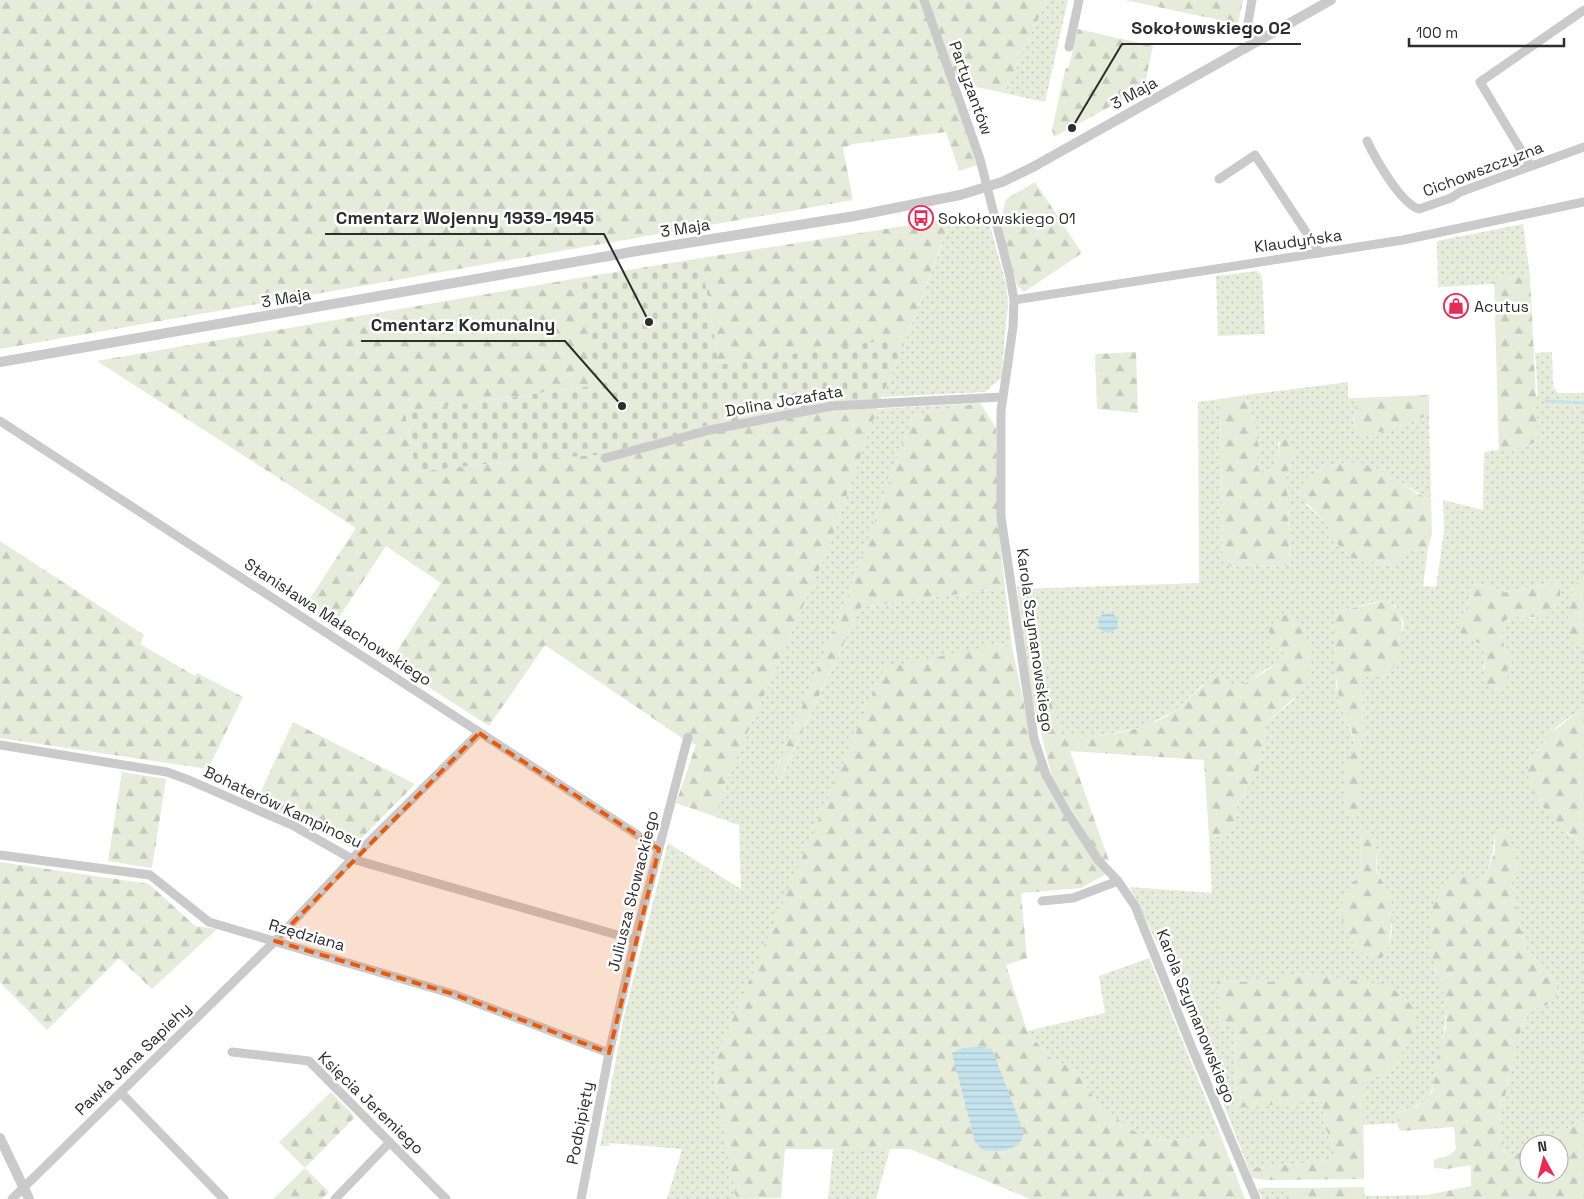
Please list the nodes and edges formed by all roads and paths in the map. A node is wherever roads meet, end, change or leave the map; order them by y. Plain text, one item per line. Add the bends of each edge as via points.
1 (924, 0) edge
2 (1079, 0) edge
3 (1252, 0) edge
4 (1331, 0) edge
5 (1584, 10) edge
6 (1257, 42) junction
7 (1069, 47) dead end
8 (1366, 141) dead end
9 (1584, 147) edge
10 (1530, 166) junction
11 (1219, 179) dead end
12 (987, 186) junction
13 (1584, 202) edge
14 (1320, 254) junction
15 (1014, 300) junction
16 (0, 362) edge
17 (1002, 397) junction
18 (0, 421) edge
19 (606, 458) dead end
20 (479, 733) junction
21 (688, 737) dead end
22 (0, 745) edge
23 (658, 849) junction
24 (0, 855) edge
25 (352, 859) junction
26 (1118, 881) junction
27 (1042, 901) dead end
28 (635, 940) junction
29 (275, 941) junction
30 (232, 1052) dead end
31 (609, 1053) junction
32 (121, 1093) junction
33 (0, 1138) edge
34 (390, 1142) junction
35 (22, 1188) junction
36 (12, 1199) edge
37 (28, 1199) edge
38 (224, 1199) edge
39 (334, 1199) edge
40 (446, 1199) edge
41 (581, 1199) edge
42 (1256, 1199) edge

1 - 12 street, Partyzantów
2 - 7 street
3 - 6 street via 1248,23
4 - 6 street, 3 Maja
5 - 10 street via 1480,82
6 - 12 street, 3 Maja via 1033,167
8 - 10 street, Cichowszczyzna via 1408,203 1419,209
9 - 10 street, Cichowszczyzna
11 - 14 street via 1255,155
12 - 15 street, Karola Szymanowskiego
12 - 16 street, 3 Maja via 956,196 855,216
13 - 14 street, Klaudyńska
14 - 15 street, Klaudyńska
15 - 17 street, Karola Szymanowskiego via 1010,359
17 - 19 street, Dolina Jozafata via 832,406 718,428
17 - 26 street, Karola Szymanowskiego via 1001,517 1034,739 1046,775 1067,812 1098,860
18 - 20 street, Stanisława Małachowskiego
20 - 23 street, Stanisława Małachowskiego
20 - 25 street, Pawła Jana Sapiehy
21 - 23 street, Juliusza Słowackiego
22 - 25 street, Bohaterów Kampinosu via 167,772 294,826
23 - 28 street, Juliusza Słowackiego
24 - 29 street, Rzędziana via 150,875 209,922
25 - 28 street, Bohaterów Kampinosu
25 - 29 street, Pawła Jana Sapiehy
26 - 27 street via 1073,898
26 - 42 street, Karola Szymanowskiego via 1135,906
28 - 31 street, Juliusza Słowackiego
29 - 31 street, Rzędziana via 452,994
29 - 32 street, Pawła Jana Sapiehy
30 - 34 street, Księcia Jeremiego via 309,1061
31 - 41 street, Podbipięty
32 - 35 street, Pawła Jana Sapiehy
32 - 38 street
33 - 35 street
34 - 39 street
34 - 40 street, Księcia Jeremiego
35 - 36 street, Pawła Jana Sapiehy
35 - 37 street

